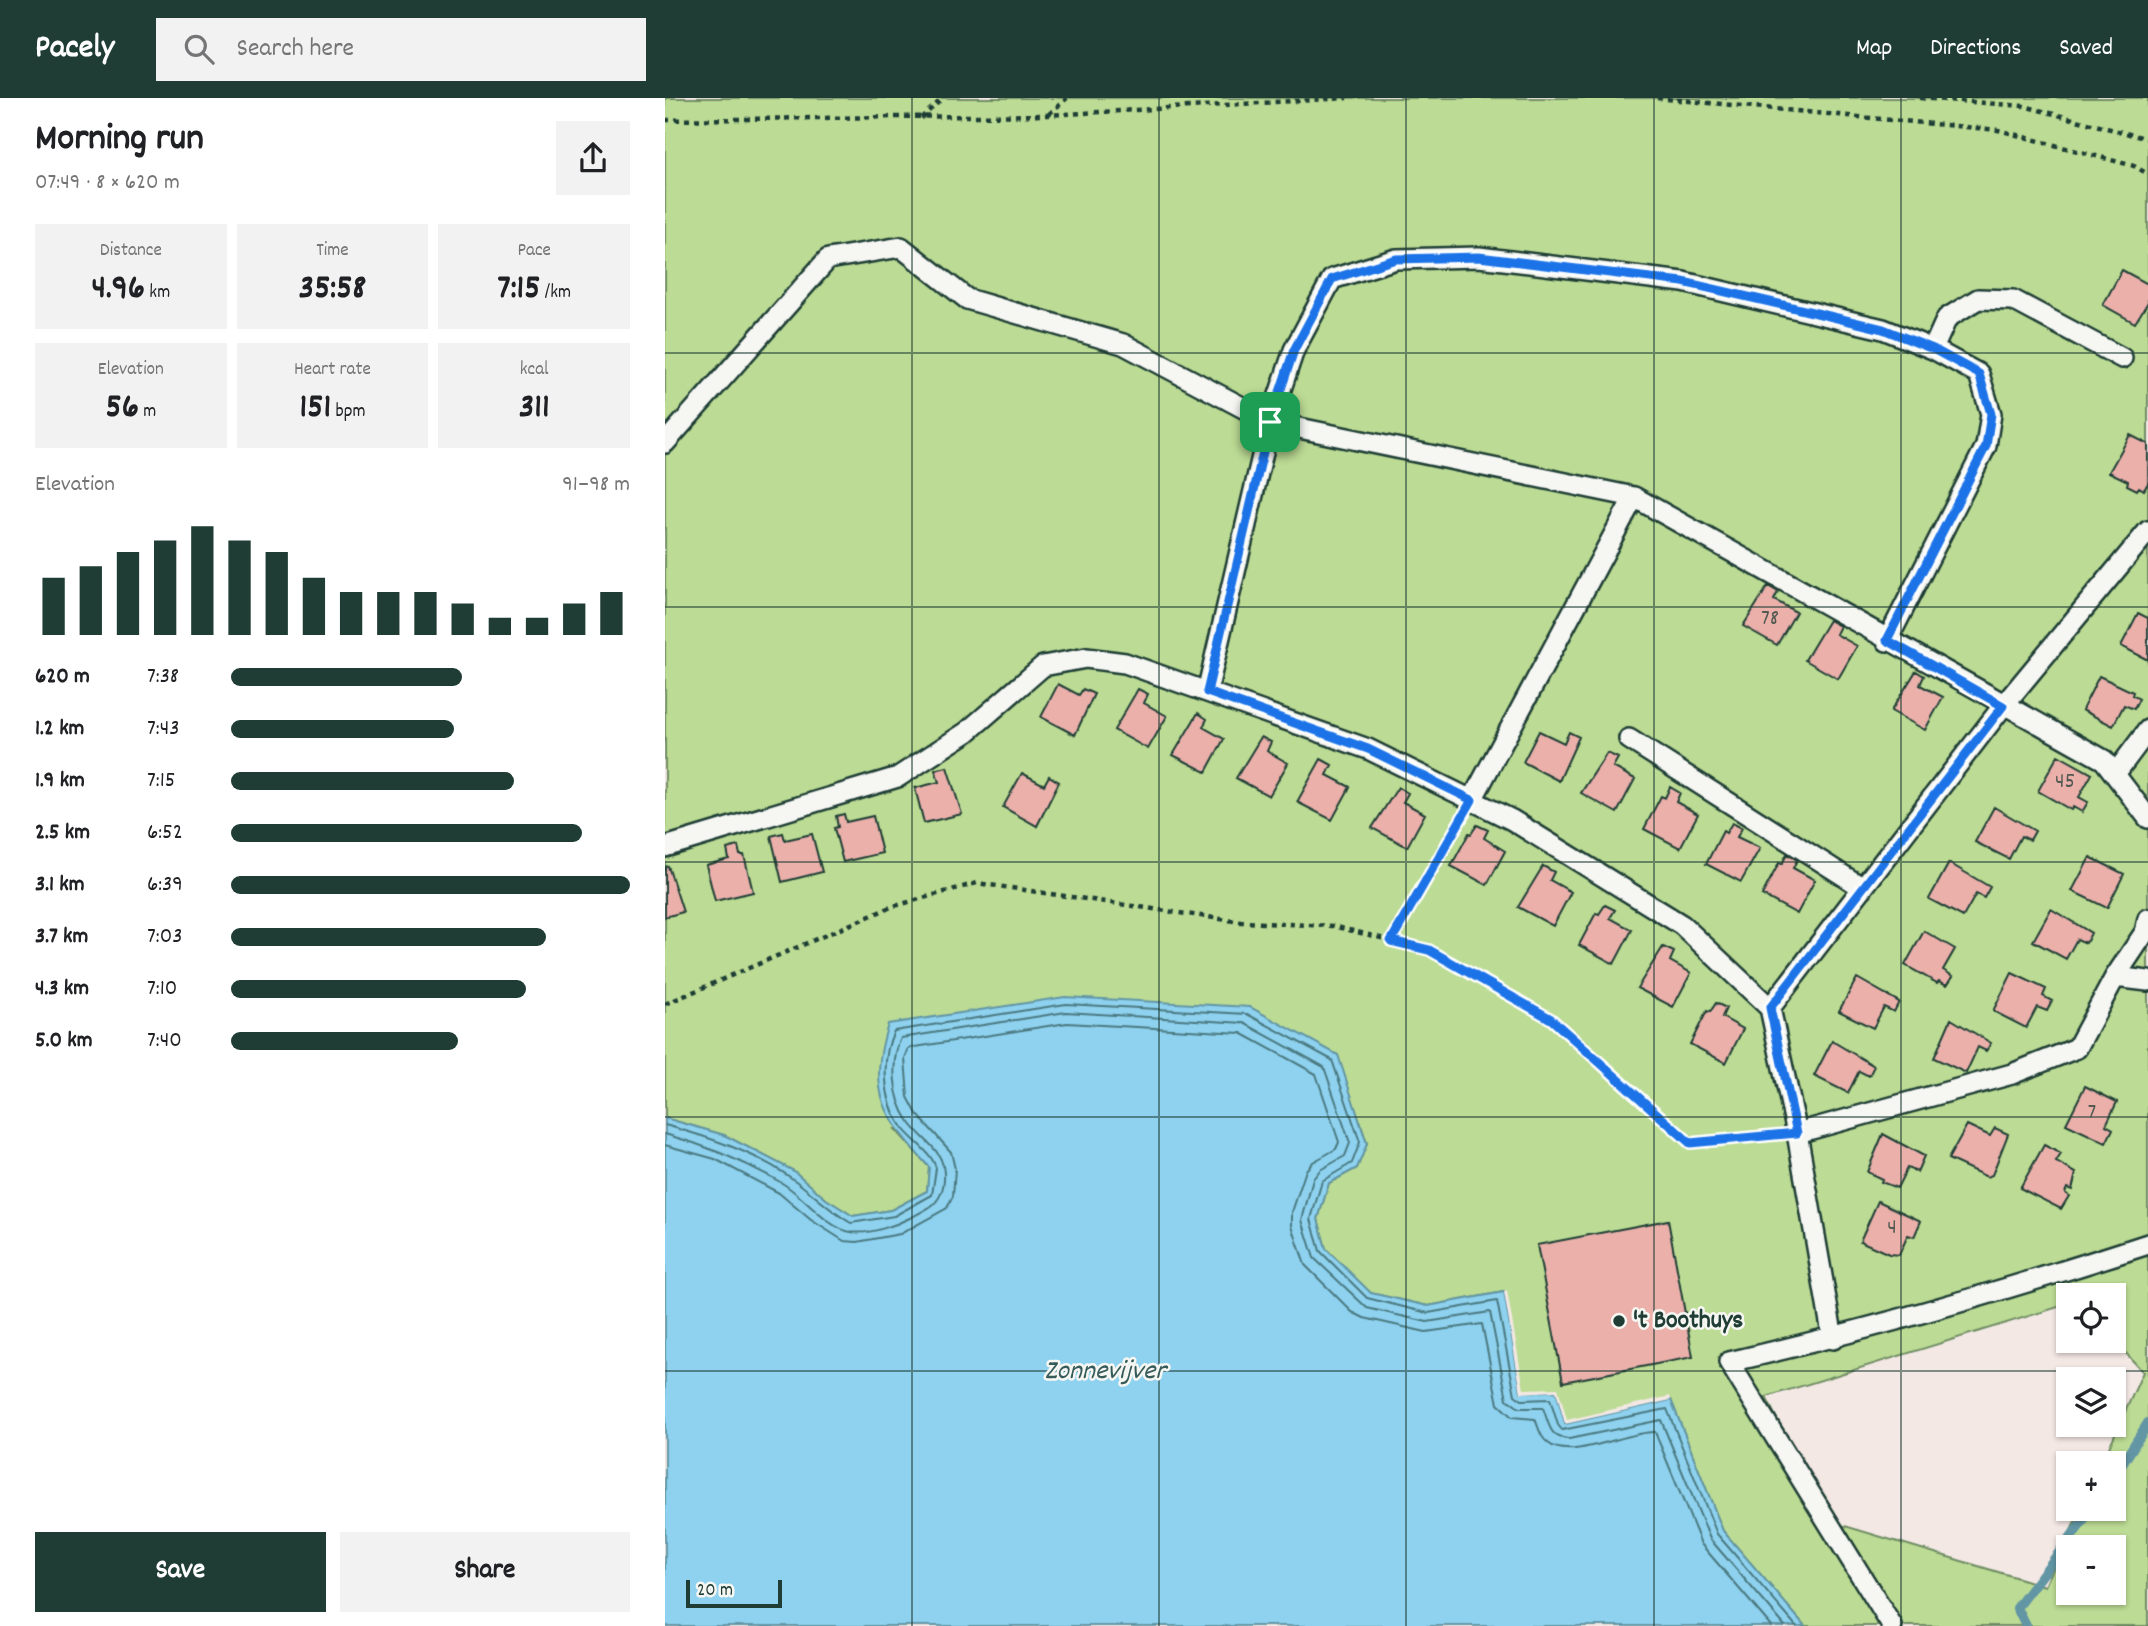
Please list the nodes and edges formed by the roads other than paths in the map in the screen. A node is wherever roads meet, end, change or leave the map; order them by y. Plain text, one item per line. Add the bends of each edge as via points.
1 (1933, 349) junction
2 (2122, 358) dead end
3 (1270, 422) junction
4 (665, 443) edge
5 (1634, 498) junction
6 (2148, 531) edge
7 (1887, 640) junction
8 (1207, 692) junction
9 (2003, 706) junction
10 (2148, 730) edge
11 (1629, 740) dead end
12 (2115, 774) junction
13 (1472, 800) junction
14 (2148, 818) edge
15 (665, 847) edge
16 (1863, 888) junction
17 (2148, 919) edge
18 (2115, 977) junction
19 (2148, 981) edge
20 (1770, 1008) junction
21 (1797, 1133) junction
22 (2148, 1244) edge
23 (1833, 1339) junction
24 (1892, 1626) edge

1 - 2 lane via 1947,318 1978,299 2013,300
1 - 3 lane via 1883,329 1683,282 1479,257 1396,259 1332,279 1294,350
1 - 7 lane via 1979,374 1991,414 1986,446
3 - 4 lane via 1123,344 967,299 901,247 828,259
3 - 5 lane
3 - 8 lane
5 - 7 lane
5 - 13 lane
6 - 9 lane
7 - 9 lane
8 - 13 lane via 1368,749
8 - 15 lane via 1125,663 1086,658 1043,666 967,732 898,777
9 - 12 lane via 2105,760
9 - 16 lane
10 - 12 lane
11 - 16 lane
12 - 14 lane
13 - 20 lane via 1682,925
16 - 20 lane
17 - 18 lane via 2145,932
18 - 19 lane
18 - 21 lane via 2077,1048 2013,1074
20 - 21 lane
21 - 23 lane
22 - 23 lane
23 - 24 lane via 1729,1362

